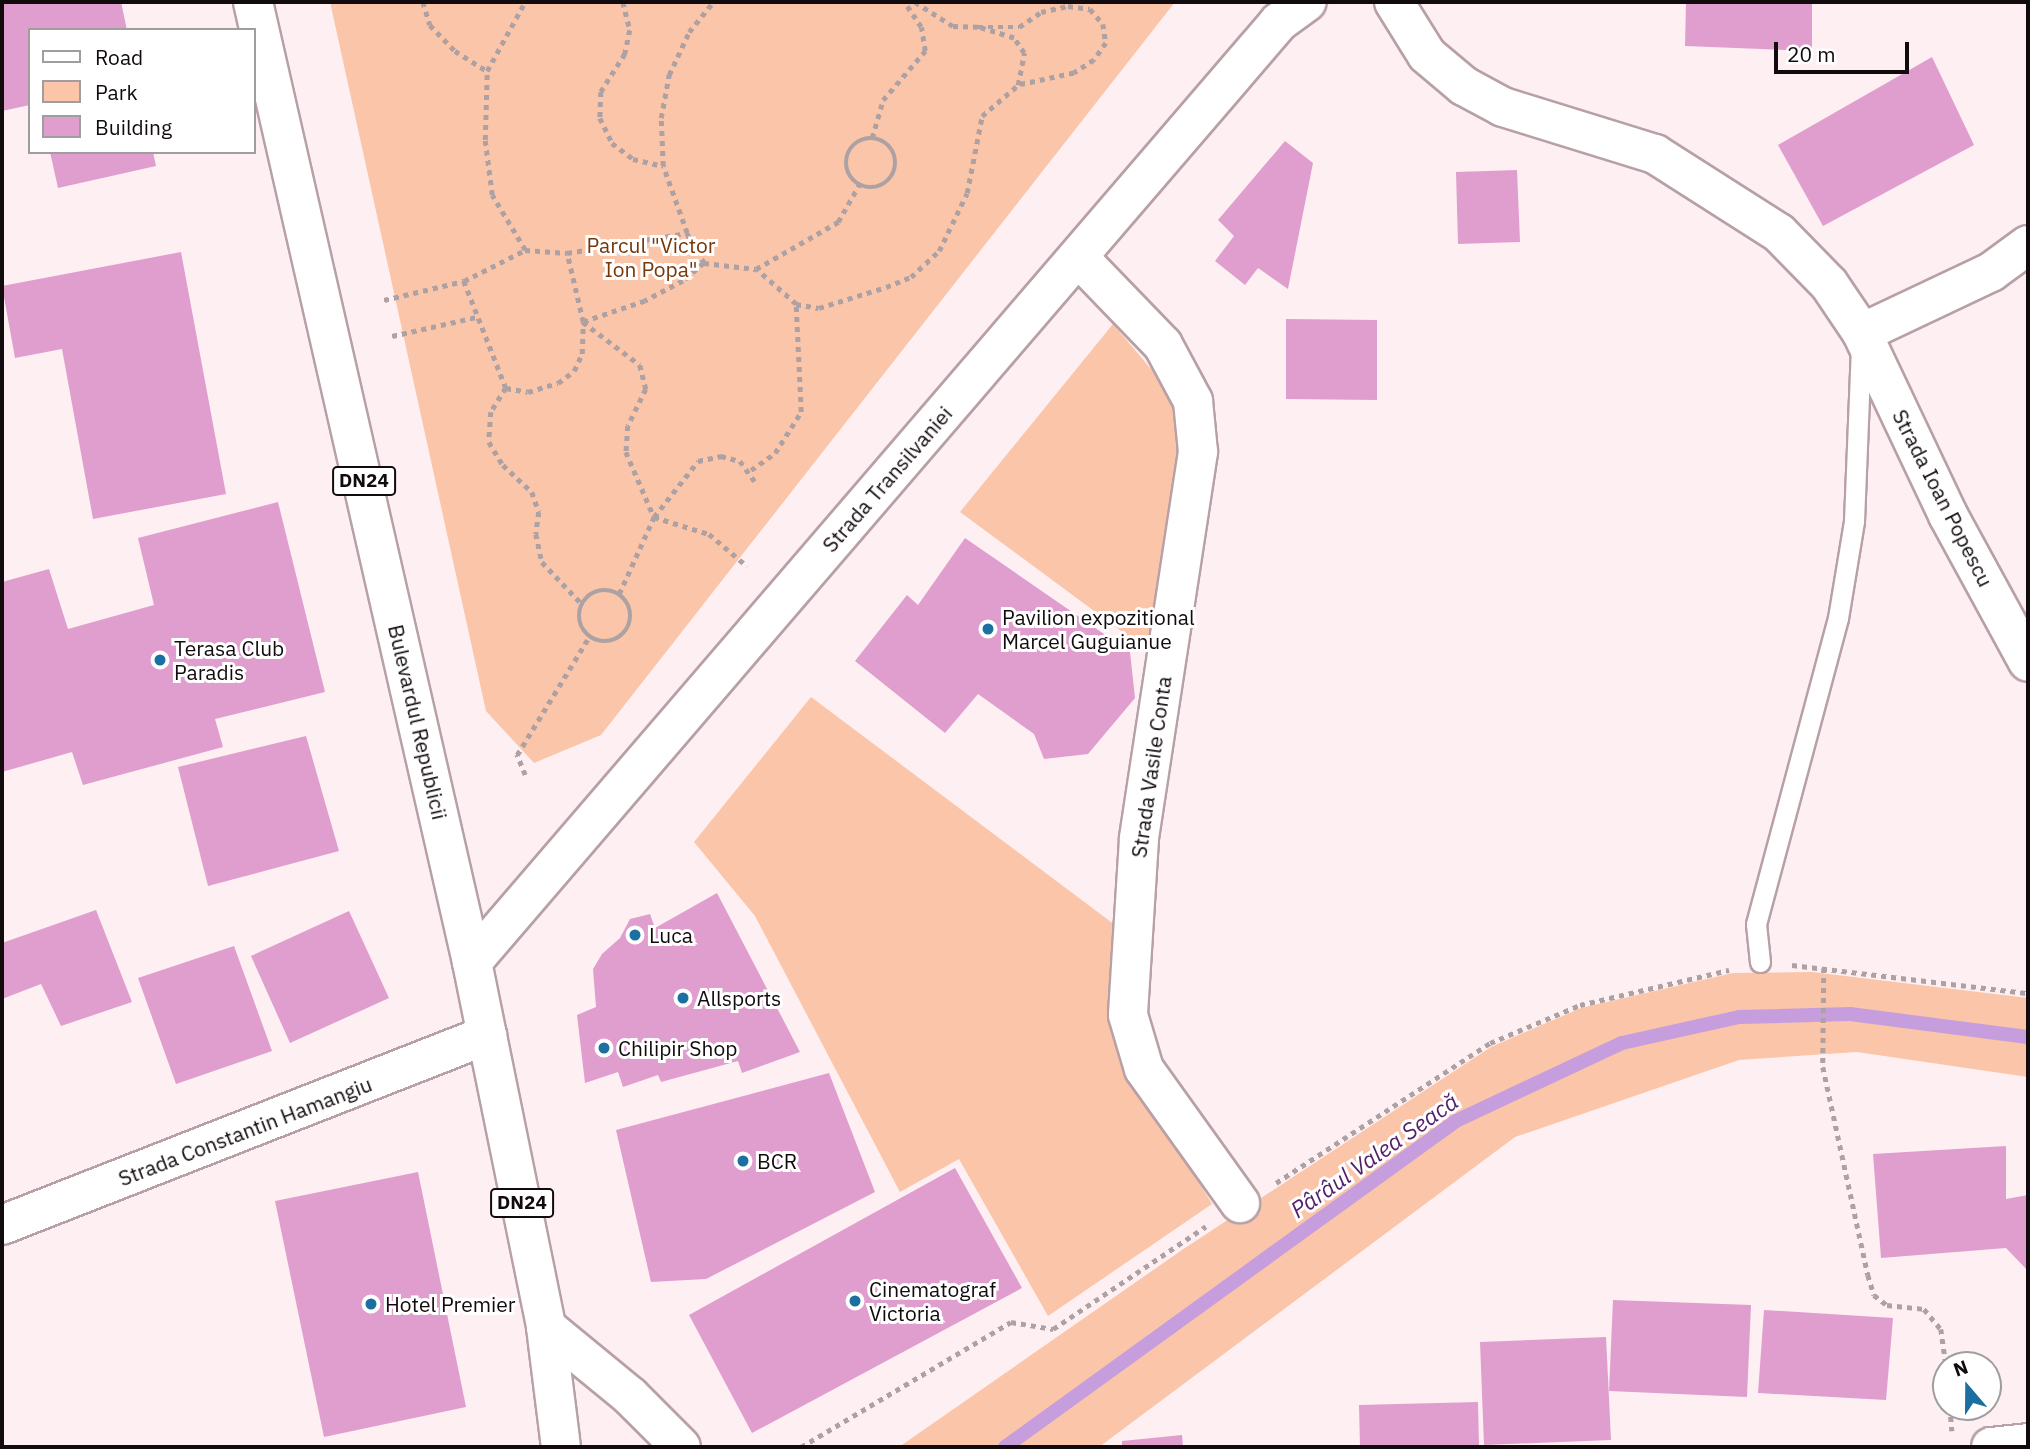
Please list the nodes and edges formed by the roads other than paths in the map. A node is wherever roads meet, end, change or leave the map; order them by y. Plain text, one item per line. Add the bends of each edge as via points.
1 (253, 2) edge
2 (1307, 2) edge
3 (1394, 2) edge
4 (2028, 246) edge
5 (1079, 258) junction
6 (1862, 333) junction
7 (2028, 662) edge
8 (472, 962) junction
9 (1759, 962) road end
10 (487, 1035) junction
11 (1240, 1203) road end
12 (2, 1225) edge
13 (546, 1327) junction
14 (2028, 1443) edge
15 (561, 1447) edge
16 (681, 1447) edge
17 (1991, 1447) edge

1 - 8 street, Bulevardul Republicii / DN24
2 - 5 street, Strada Transilvaniei via 1279,22
3 - 6 street, Strada Ioan Popescu via 1427,55 1464,86 1503,107 1655,154 1727,195 1779,233 1829,284
4 - 6 street via 1991,272
5 - 8 street, Strada Transilvaniei
5 - 11 street, Strada Vasile Conta via 1163,345 1194,401 1198,452 1139,839 1128,1015 1144,1069
6 - 7 street, Strada Ioan Popescu via 1948,515
6 - 9 lane via 1854,521 1838,618 1756,924
8 - 10 street, Bulevardul Republicii / DN24
10 - 12 street, Strada Constantin Hamangiu
10 - 13 street, Bulevardul Republicii / DN24
13 - 15 street, Bulevardul Republicii / DN24
13 - 16 street via 630,1396
14 - 17 street

